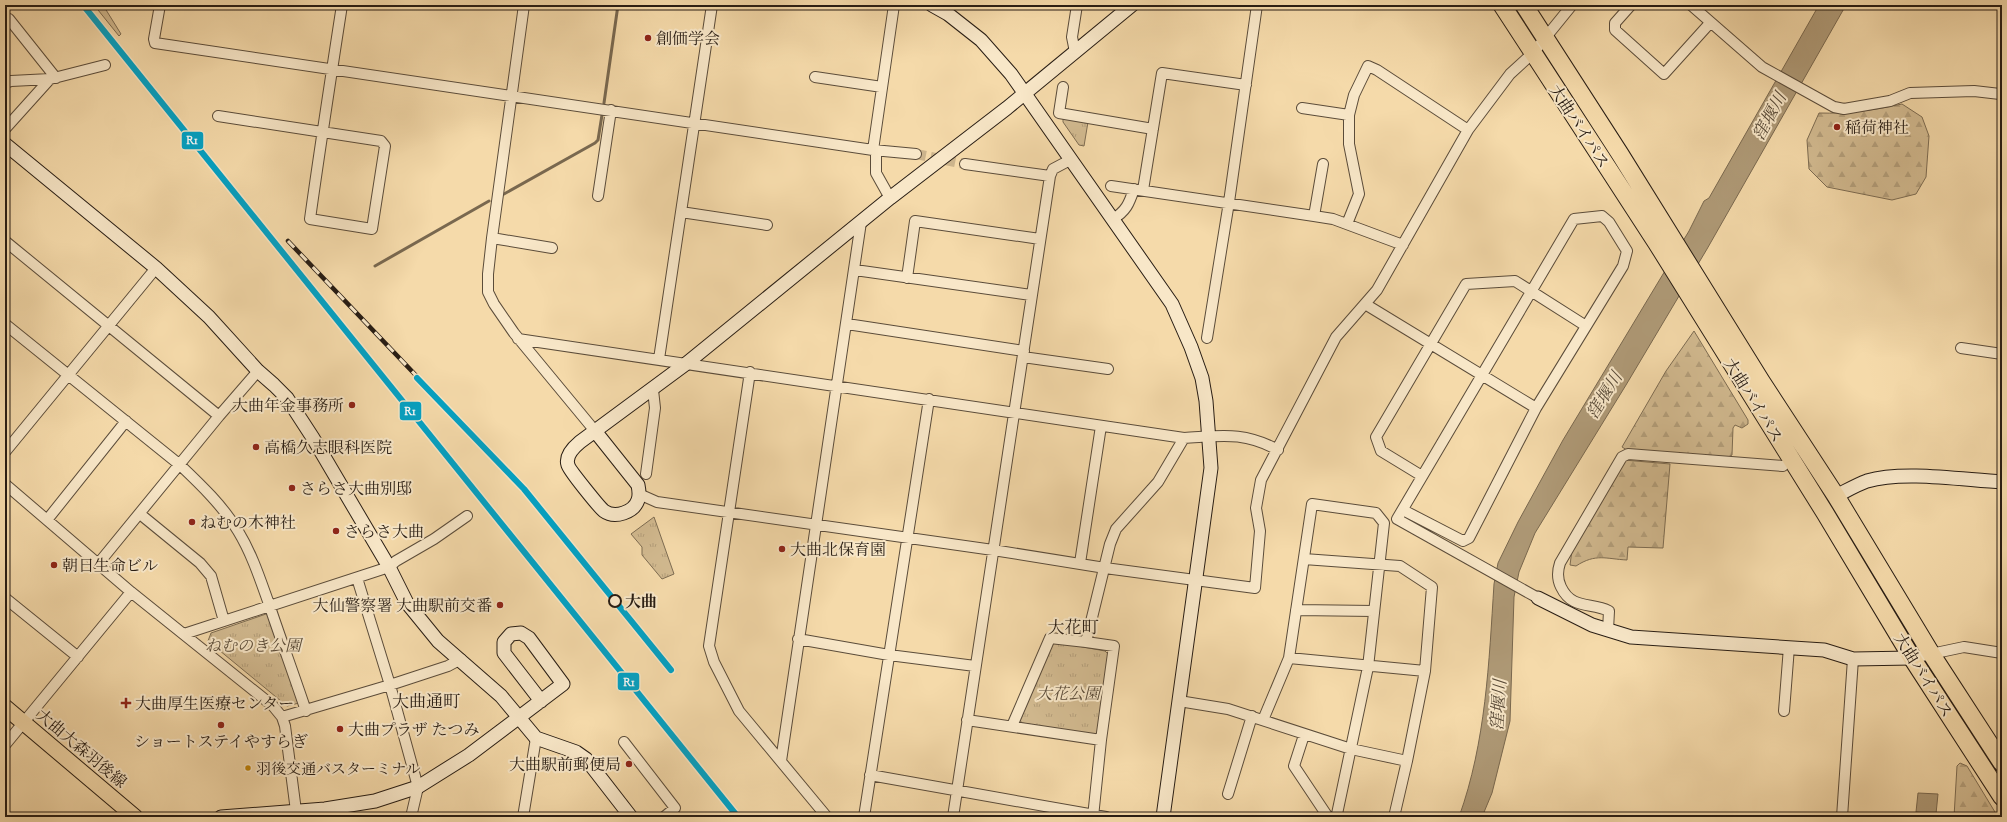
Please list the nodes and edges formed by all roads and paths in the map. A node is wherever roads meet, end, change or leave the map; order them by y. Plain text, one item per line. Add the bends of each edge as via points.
1 (160, 5) edge
2 (342, 5) edge
3 (524, 5) edge
4 (712, 5) edge
5 (894, 5) edge
6 (932, 5) edge
7 (1077, 5) edge
8 (1132, 5) edge
9 (1257, 5) edge
10 (1502, 5) edge
11 (1524, 5) edge
12 (1572, 5) edge
13 (1631, 5) edge
14 (1691, 5) edge
15 (9, 19) dead end
16 (1710, 23) junction
17 (1545, 37) junction
18 (1075, 52) junction
19 (1532, 53) junction
20 (105, 65) dead end
21 (332, 69) junction
22 (815, 77) dead end
23 (53, 78) junction
24 (5, 83) edge
25 (1246, 85) junction
26 (882, 87) junction
27 (1063, 87) dead end
28 (1024, 94) junction
29 (510, 97) junction
30 (2002, 97) edge
31 (1302, 108) dead end
32 (611, 110) junction
33 (1349, 115) junction
34 (218, 116) dead end
35 (694, 123) junction
36 (5, 129) edge
37 (1153, 129) junction
38 (1468, 130) junction
39 (323, 132) junction
40 (6, 150) edge
41 (875, 150) junction
42 (916, 154) tunnel mouth
43 (1070, 160) junction
44 (965, 164) tunnel mouth
45 (1323, 164) dead end
46 (1050, 176) junction
47 (1111, 186) dead end
48 (1139, 190) junction
49 (598, 196) dead end
50 (890, 198) junction
51 (1229, 202) junction
52 (681, 212) junction
53 (1314, 216) junction
54 (1113, 219) junction
55 (861, 222) junction
56 (1347, 224) junction
57 (767, 225) dead end
58 (492, 238) junction
59 (1040, 239) junction
60 (5, 241) edge
61 (1403, 245) junction
62 (552, 248) dead end
63 (156, 268) junction
64 (854, 270) junction
65 (907, 278) junction
66 (1531, 291) junction
67 (1031, 295) junction
68 (1365, 304) junction
69 (5, 324) edge
70 (847, 324) junction
71 (110, 326) junction
72 (1586, 326) junction
73 (1207, 338) dead end
74 (518, 339) junction
75 (1432, 345) junction
76 (1960, 348) dead end
77 (1023, 354) junction
78 (2002, 354) edge
79 (659, 359) junction
80 (687, 363) junction
81 (1108, 369) dead end
82 (258, 371) junction
83 (750, 372) junction
84 (68, 376) junction
85 (1483, 376) junction
86 (837, 386) junction
87 (653, 390) junction
88 (929, 399) junction
89 (1536, 408) junction
90 (1014, 412) junction
91 (218, 416) junction
92 (126, 421) junction
93 (1101, 426) junction
94 (595, 431) junction
95 (1210, 436) junction
96 (1184, 438) junction
97 (1278, 450) junction
98 (5, 452) edge
99 (180, 465) junction
100 (1784, 466) dead end
101 (646, 474) dead end
102 (1422, 476) junction
103 (2002, 482) edge
104 (5, 484) edge
105 (639, 494) junction
106 (1836, 496) junction
107 (1403, 510) junction
108 (730, 513) junction
109 (140, 514) junction
110 (467, 516) dead end
111 (47, 520) junction
112 (1397, 520) junction
113 (1384, 523) junction
114 (815, 524) junction
115 (908, 538) junction
116 (993, 550) junction
117 (1304, 559) junction
118 (1080, 563) junction
119 (98, 564) junction
120 (1380, 564) junction
121 (389, 567) junction
122 (1105, 568) junction
123 (357, 578) junction
124 (1196, 581) junction
125 (132, 592) junction
126 (5, 598) edge
127 (1538, 598) joint
128 (269, 606) junction
129 (1296, 610) junction
130 (1374, 611) junction
131 (224, 621) junction
132 (1608, 630) junction
133 (184, 634) junction
134 (798, 639) junction
135 (1086, 642) junction
136 (1789, 648) junction
137 (2002, 653) edge
138 (890, 655) junction
139 (1932, 655) junction
140 (78, 656) junction
141 (1289, 658) junction
142 (1912, 658) junction
143 (461, 659) junction
144 (1853, 659) junction
145 (975, 666) junction
146 (1368, 667) junction
147 (1425, 671) junction
148 (390, 685) junction
149 (541, 701) junction
150 (1179, 701) junction
151 (5, 706) edge
152 (306, 711) junction
153 (1784, 711) dead end
154 (519, 716) junction
155 (1252, 716) junction
156 (282, 717) junction
157 (968, 720) junction
158 (1263, 720) junction
159 (24, 723) junction
160 (1012, 726) junction
161 (1304, 735) junction
162 (536, 738) junction
163 (1101, 740) junction
164 (624, 742) dead end
165 (5, 745) edge
166 (1351, 749) junction
167 (781, 761) junction
168 (1407, 761) junction
169 (2002, 763) edge
170 (870, 775) junction
171 (418, 787) junction
172 (957, 789) junction
173 (1228, 794) dead end
174 (2002, 797) edge
175 (296, 811) junction
176 (1062, 813) edge
177 (1093, 816) edge
178 (135, 817) edge
179 (221, 817) edge
180 (411, 817) edge
181 (523, 817) edge
182 (631, 817) edge
183 (664, 817) edge
184 (827, 817) edge
185 (864, 817) edge
186 (953, 817) edge
187 (1106, 817) edge
188 (1163, 817) edge
189 (1328, 817) edge
190 (1335, 817) edge
191 (1394, 817) edge
192 (1842, 817) edge

1 - 21 street via 154,39 156,43
2 - 21 street
3 - 29 street
4 - 35 street
5 - 26 street
6 - 28 street via 981,40 1011,74
7 - 18 street via 1072,37
8 - 18 street
9 - 25 street
10 - 19 highway, 大曲バイパス
11 - 17 highway, 大曲バイパス
12 - 17 street
13 - 16 street via 1615,23 1615,30 1664,74
14 - 16 street
15 - 23 street
16 - 30 street via 1762,67 1819,101 1834,107 1844,109 1890,101 1910,93 1974,91 2000,94
17 - 19 street
17 - 106 highway, 大曲バイパス
18 - 28 street
19 - 38 street via 1509,75
19 - 142 highway, 大曲バイパス via 1656,242
20 - 23 street
21 - 29 street
21 - 39 street
22 - 26 street
23 - 24 street
23 - 36 street
25 - 37 street via 1162,73
25 - 51 street
26 - 41 street
27 - 37 street via 1059,113
28 - 43 street
28 - 50 street
29 - 32 street
29 - 58 street
31 - 33 street
32 - 35 street
32 - 49 street
33 - 38 street via 1354,96 1368,66
33 - 56 street via 1349,144 1359,194
34 - 39 street
35 - 41 street
35 - 52 street
37 - 48 street
38 - 61 street
39 - 39 street via 381,141 385,146 372,229 310,219
40 - 63 street
41 - 42 street
41 - 50 street via 876,173
43 - 46 street via 1053,169
43 - 54 street
44 - 46 street
45 - 53 street
46 - 59 street
47 - 48 street
48 - 51 street
48 - 54 street via 1124,213
50 - 55 street
51 - 53 street
51 - 73 street
52 - 57 street
52 - 79 street
53 - 56 street
54 - 95 street via 1172,304 1182,326 1202,378
55 - 64 street
55 - 80 street
56 - 61 street
58 - 62 street
58 - 74 street via 488,292
59 - 65 street via 915,221
59 - 67 street
60 - 71 street
61 - 68 street via 1378,290
63 - 71 street
63 - 82 street via 209,317
64 - 65 street
64 - 70 street
65 - 67 street
66 - 72 street
66 - 72 street via 1574,219 1602,216 1609,222 1628,251 1623,266
66 - 75 street via 1515,281 1466,284
66 - 85 street
67 - 77 street
68 - 75 street
68 - 97 street via 1336,337
69 - 84 street
70 - 77 street
70 - 86 street
71 - 84 street
71 - 91 street
72 - 89 street
74 - 79 street
74 - 94 street
75 - 85 street
75 - 102 street via 1376,437 1381,451
76 - 78 street
77 - 81 street
77 - 90 street
79 - 80 street
80 - 83 street
80 - 87 street
82 - 91 street
82 - 121 street via 287,398 298,414
83 - 86 street
83 - 108 street
84 - 92 street
84 - 98 street
85 - 89 street
85 - 102 street
86 - 88 street
86 - 114 street
87 - 94 street
87 - 101 street via 655,408
88 - 90 street
88 - 115 street
89 - 107 street via 1469,538 1463,541
90 - 93 street
90 - 116 street
91 - 99 street
92 - 99 street
92 - 111 street
93 - 96 street
93 - 118 street
94 - 105 street via 638,485
94 - 105 street via 573,448 568,465 604,511 624,513 638,502
95 - 96 street
95 - 97 street via 1240,436 1261,441
95 - 124 street via 1211,468
96 - 122 street via 1158,482 1116,529
97 - 124 street via 1261,480 1256,508 1260,531 1255,588
99 - 109 street
99 - 128 street via 211,497 238,531 253,559
100 - 132 street via 1628,454 1622,457 1560,563 1558,572 1558,581 1571,601 1609,611
102 - 107 street
103 - 106 street via 1889,477 1867,481
104 - 111 street
105 - 108 street via 657,502
106 - 139 highway, 大曲バイパス
107 - 112 street
108 - 114 street
108 - 167 street via 709,646 714,662 739,711
109 - 119 street
109 - 131 street via 200,563 211,576
110 - 121 street via 434,540
111 - 119 street
112 - 113 street
112 - 127 street
113 - 117 street via 1376,513 1312,504
113 - 120 street
114 - 115 street
114 - 134 street
115 - 116 street
115 - 138 street
116 - 118 street
116 - 145 street
117 - 120 street
117 - 129 street
118 - 122 street
119 - 125 street
120 - 130 street
120 - 147 street via 1400,566 1432,587
121 - 123 street
121 - 143 street via 407,603 438,641
122 - 124 street
122 - 135 street
123 - 128 street
123 - 148 street
124 - 150 street
125 - 133 street
125 - 140 street
126 - 140 street
127 - 132 street via 1592,625
128 - 131 street
128 - 152 street
129 - 130 street
129 - 141 street
130 - 146 street
131 - 133 street
132 - 136 street via 1631,637
133 - 156 street via 273,706
134 - 138 street
134 - 167 street
135 - 160 street via 1050,638
135 - 163 street via 1114,646
136 - 144 street via 1824,650
136 - 153 street
137 - 139 street via 1964,647
138 - 145 street
138 - 170 street
139 - 142 street
139 - 169 highway, 大曲バイパス
140 - 159 street
141 - 146 street
141 - 158 street
142 - 144 street
142 - 174 highway, 大曲バイパス
143 - 148 street via 448,666
143 - 154 street
144 - 192 street
145 - 157 street
146 - 147 street
146 - 166 street
147 - 168 street
148 - 152 street
148 - 171 street
149 - 149 street via 504,653 504,642 511,634 521,633 529,638 563,684
149 - 154 street
150 - 155 street via 1228,709
150 - 188 street
151 - 159 main road, 大曲大森羽後線
152 - 156 street
154 - 162 street
154 - 171 street via 469,755
155 - 158 street
155 - 173 street
156 - 175 street
157 - 160 street
157 - 172 street
158 - 161 street
159 - 165 street
159 - 178 main road, 大曲大森羽後線
160 - 163 street
161 - 166 street
161 - 189 street via 1294,766
162 - 181 street
162 - 182 street via 576,752 586,759
163 - 177 street
164 - 183 street via 675,808
166 - 168 street
166 - 190 street
167 - 184 street
168 - 191 street
170 - 172 street
170 - 185 street
171 - 175 street via 375,800 326,809
171 - 180 street
172 - 176 street
172 - 186 street
175 - 179 street
176 - 177 street
177 - 187 street

